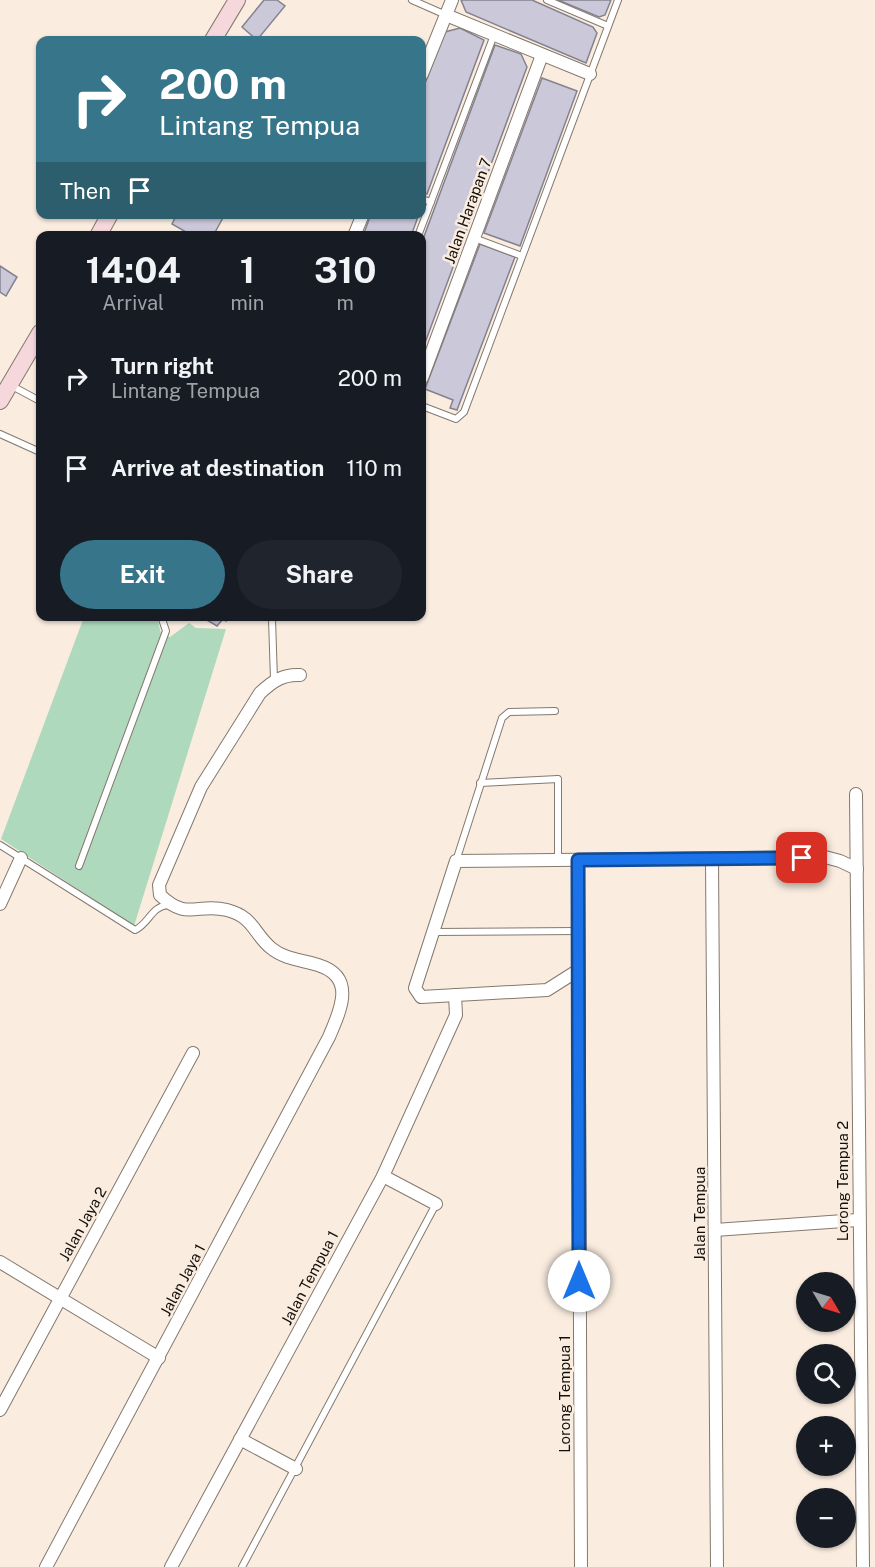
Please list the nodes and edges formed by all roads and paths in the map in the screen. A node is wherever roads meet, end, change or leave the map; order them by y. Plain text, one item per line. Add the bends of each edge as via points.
1 (237, 0) edge
2 (412, 0) edge
3 (452, 0) edge
4 (547, 0) edge
5 (618, 0) edge
6 (446, 15) junction
7 (608, 26) junction
8 (494, 35) junction
9 (215, 36) edge
10 (542, 55) junction
11 (426, 64) edge
12 (590, 74) junction
13 (426, 200) edge
14 (431, 202) junction
15 (426, 215) edge
16 (474, 238) junction
17 (522, 256) junction
18 (36, 339) edge
19 (426, 367) edge
20 (4, 390) edge
21 (36, 400) edge
22 (426, 408) edge
23 (0, 434) edge
24 (36, 450) edge
25 (163, 621) edge
26 (272, 621) edge
27 (300, 675) dead end
28 (274, 680) junction
29 (555, 711) dead end
30 (480, 783) junction
31 (856, 794) dead end
32 (0, 845) edge
33 (21, 858) junction
34 (558, 860) junction
35 (578, 860) junction
36 (712, 860) junction
37 (456, 861) junction
38 (79, 866) dead end
39 (857, 869) junction
40 (0, 904) edge
41 (170, 905) junction
42 (578, 931) junction
43 (434, 932) junction
44 (577, 971) junction
45 (455, 995) junction
46 (193, 1053) dead end
47 (383, 1176) junction
48 (436, 1204) joint
49 (858, 1220) junction
50 (715, 1230) junction
51 (0, 1262) edge
52 (60, 1299) junction
53 (159, 1358) junction
54 (0, 1410) edge
55 (240, 1439) junction
56 (296, 1469) junction
57 (46, 1567) edge
58 (171, 1567) edge
59 (242, 1567) edge
60 (581, 1567) edge
61 (717, 1567) edge
62 (862, 1567) edge

1 - 9 street
2 - 6 lane
3 - 6 street
4 - 7 lane
5 - 7 lane
6 - 8 street
6 - 11 street
7 - 12 lane
8 - 10 street
8 - 14 lane
10 - 12 street
10 - 16 street, Jalan Harapan 7
12 - 17 lane
13 - 14 lane
14 - 15 lane
16 - 17 lane
16 - 19 street, Jalan Harapan 7
17 - 22 lane via 464,412 456,419
18 - 20 street
20 - 21 lane
23 - 24 lane
25 - 38 lane via 166,631
26 - 28 lane
27 - 28 street
28 - 41 street via 260,693 201,787 159,885 160,896
29 - 30 lane via 505,714
30 - 34 lane via 558,779
30 - 37 lane
31 - 39 street, Lorong Tempua 2
32 - 33 lane
33 - 40 street
33 - 41 lane via 135,930 155,909
34 - 35 street
34 - 37 street
35 - 36 street
35 - 42 street, Lorong Tempua 1
36 - 39 street via 825,857
36 - 50 street, Jalan Tempua
37 - 43 street
39 - 49 street, Lorong Tempua 2
41 - 53 street, Jalan Jaya 1 via 183,910 211,907 241,914 270,948 286,957 320,965 337,977 343,990 342,1005 329,1037
42 - 43 lane
42 - 44 street, Lorong Tempua 1
43 - 45 street via 415,988 421,997
44 - 45 street via 547,990
44 - 60 street, Lorong Tempua 1
45 - 47 street, Jalan Tempua 1 via 456,1015
46 - 52 street, Jalan Jaya 2
47 - 48 street
47 - 55 street, Jalan Tempua 1
48 - 56 lane
49 - 50 street
49 - 62 street, Lorong Tempua 2
50 - 61 street, Jalan Tempua
51 - 52 street
52 - 53 street
52 - 54 street, Jalan Jaya 2
53 - 57 street, Jalan Jaya 1
55 - 56 street
55 - 58 street, Jalan Tempua 1
56 - 59 lane

